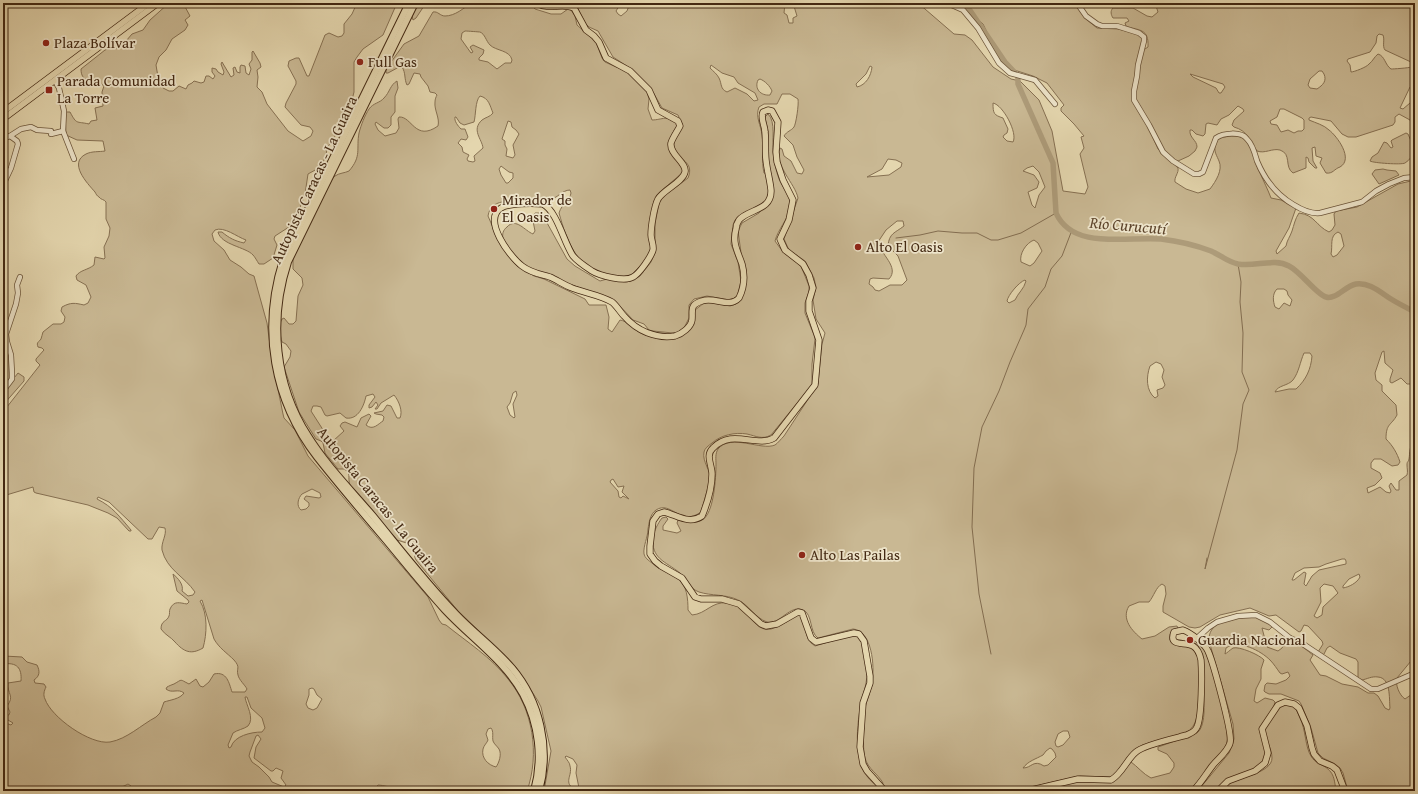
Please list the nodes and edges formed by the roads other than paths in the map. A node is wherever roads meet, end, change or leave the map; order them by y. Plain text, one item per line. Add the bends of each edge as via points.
1 (149, 3) edge
2 (158, 3) edge
3 (409, 3) edge
4 (415, 3) edge
5 (537, 3) edge
6 (947, 3) edge
7 (1077, 3) edge
8 (55, 81) junction
9 (1055, 104) dead end
10 (3, 112) edge
11 (3, 119) edge
12 (63, 131) junction
13 (10, 136) junction
14 (3, 139) edge
15 (74, 159) dead end
16 (1415, 177) edge
17 (3, 185) edge
18 (20, 277) dead end
19 (3, 373) edge
20 (3, 382) edge
21 (3, 386) edge
22 (1196, 639) junction
23 (1415, 672) edge
24 (534, 791) edge
25 (539, 791) edge
26 (885, 791) edge
27 (1027, 791) edge
28 (1192, 791) edge
29 (1218, 791) edge
30 (1345, 791) edge

1 - 10 main road
2 - 8 main road
3 - 24 highway, Autopista Caracas - La Guaira via 283,260 272,309 275,364 291,415 313,452 436,600 503,666 520,689 531,711 537,736 539,762
4 - 25 highway, Autopista Caracas - La Guaira via 288,262 278,305 280,364 296,413 321,454 436,592 507,662 525,686 536,710 542,735 544,762
5 - 26 main road via 546,7 574,8 586,30 597,39 606,58 630,71 649,90 658,110 678,121 680,126 671,146 685,172 658,198 651,231 653,250 643,267 632,278 600,275 577,260 547,206 543,204 503,206 494,216 495,226 504,246 523,267 534,274 611,302 645,333 678,335 692,322 693,306 698,302 708,299 731,303 739,298 743,274 734,235 740,219 763,206 770,196 765,132 761,116 768,110 776,115 777,162 793,200 789,220 780,239 787,253 803,264 813,288 809,311 819,340 815,385 774,438 764,441 747,438 720,442 709,452 712,480 702,516 691,520 664,512 658,514 653,521 650,551 655,561 682,578 695,597 722,599 739,604 764,626 777,624 798,612 802,613 811,638 816,642 857,633 861,636 865,643 870,673 870,683 863,703 860,741 862,760 867,772
6 - 9 street via 963,10 1000,63 1010,72 1035,80
7 - 16 street via 1086,16 1097,24 1139,32 1144,37 1134,100 1163,152 1194,174 1203,172 1216,138 1221,135 1238,134 1249,141 1263,174 1276,193 1309,212 1320,213 1357,204 1389,184
8 - 11 main road
8 - 12 street via 64,112
12 - 13 street via 51,134 51,131 31,127 21,129
12 - 15 street
13 - 14 street
13 - 17 street via 18,144
18 - 21 street via 16,304 6,337 11,355 12,379 6,387
19 - 20 street
22 - 23 street via 1217,622 1238,616 1256,615 1374,690
22 - 27 main road via 1183,630 1176,631 1173,636 1176,643 1194,647 1201,660 1200,716 1193,732 1141,748 1111,780 1078,779
22 - 28 main road via 1206,647 1209,654 1231,739 1227,749 1203,781
29 - 30 main road via 1228,781 1255,771 1265,763 1268,753 1262,729 1282,702 1291,703 1299,708 1307,726 1313,751 1317,758 1334,767

